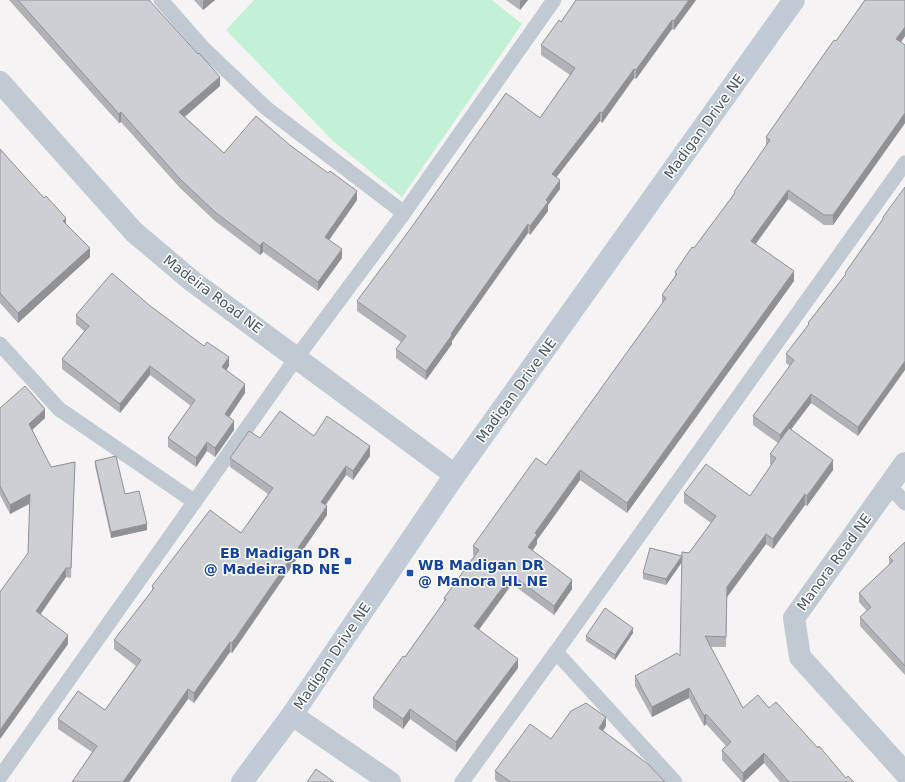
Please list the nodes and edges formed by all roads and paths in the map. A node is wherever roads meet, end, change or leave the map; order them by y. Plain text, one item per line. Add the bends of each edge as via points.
1 (161, 0) edge
2 (554, 0) edge
3 (794, 0) edge
4 (0, 82) edge
5 (905, 163) edge
6 (404, 213) junction
7 (0, 344) edge
8 (297, 357) junction
9 (905, 463) edge
10 (455, 475) junction
11 (889, 485) junction
12 (195, 502) junction
13 (905, 503) edge
14 (556, 652) junction
15 (292, 715) junction
16 (905, 773) edge
17 (0, 777) edge
18 (242, 782) edge
19 (390, 782) edge
20 (462, 782) edge
21 (675, 782) edge

1 - 6 lane via 203,48 266,108
2 - 6 lane
3 - 10 street, Madigan Drive NE
4 - 8 street, Madeira Road NE via 134,232 192,281
5 - 14 lane
6 - 8 lane
7 - 12 lane via 59,409
8 - 10 street, Madeira Road NE
8 - 12 lane
9 - 11 street, Manora Road NE
10 - 15 street, Madigan Drive NE
11 - 13 lane
11 - 16 street, Manora Road NE via 794,618 800,657
12 - 17 lane
14 - 20 lane
14 - 21 lane
15 - 18 street, Madigan Drive NE
15 - 19 street

